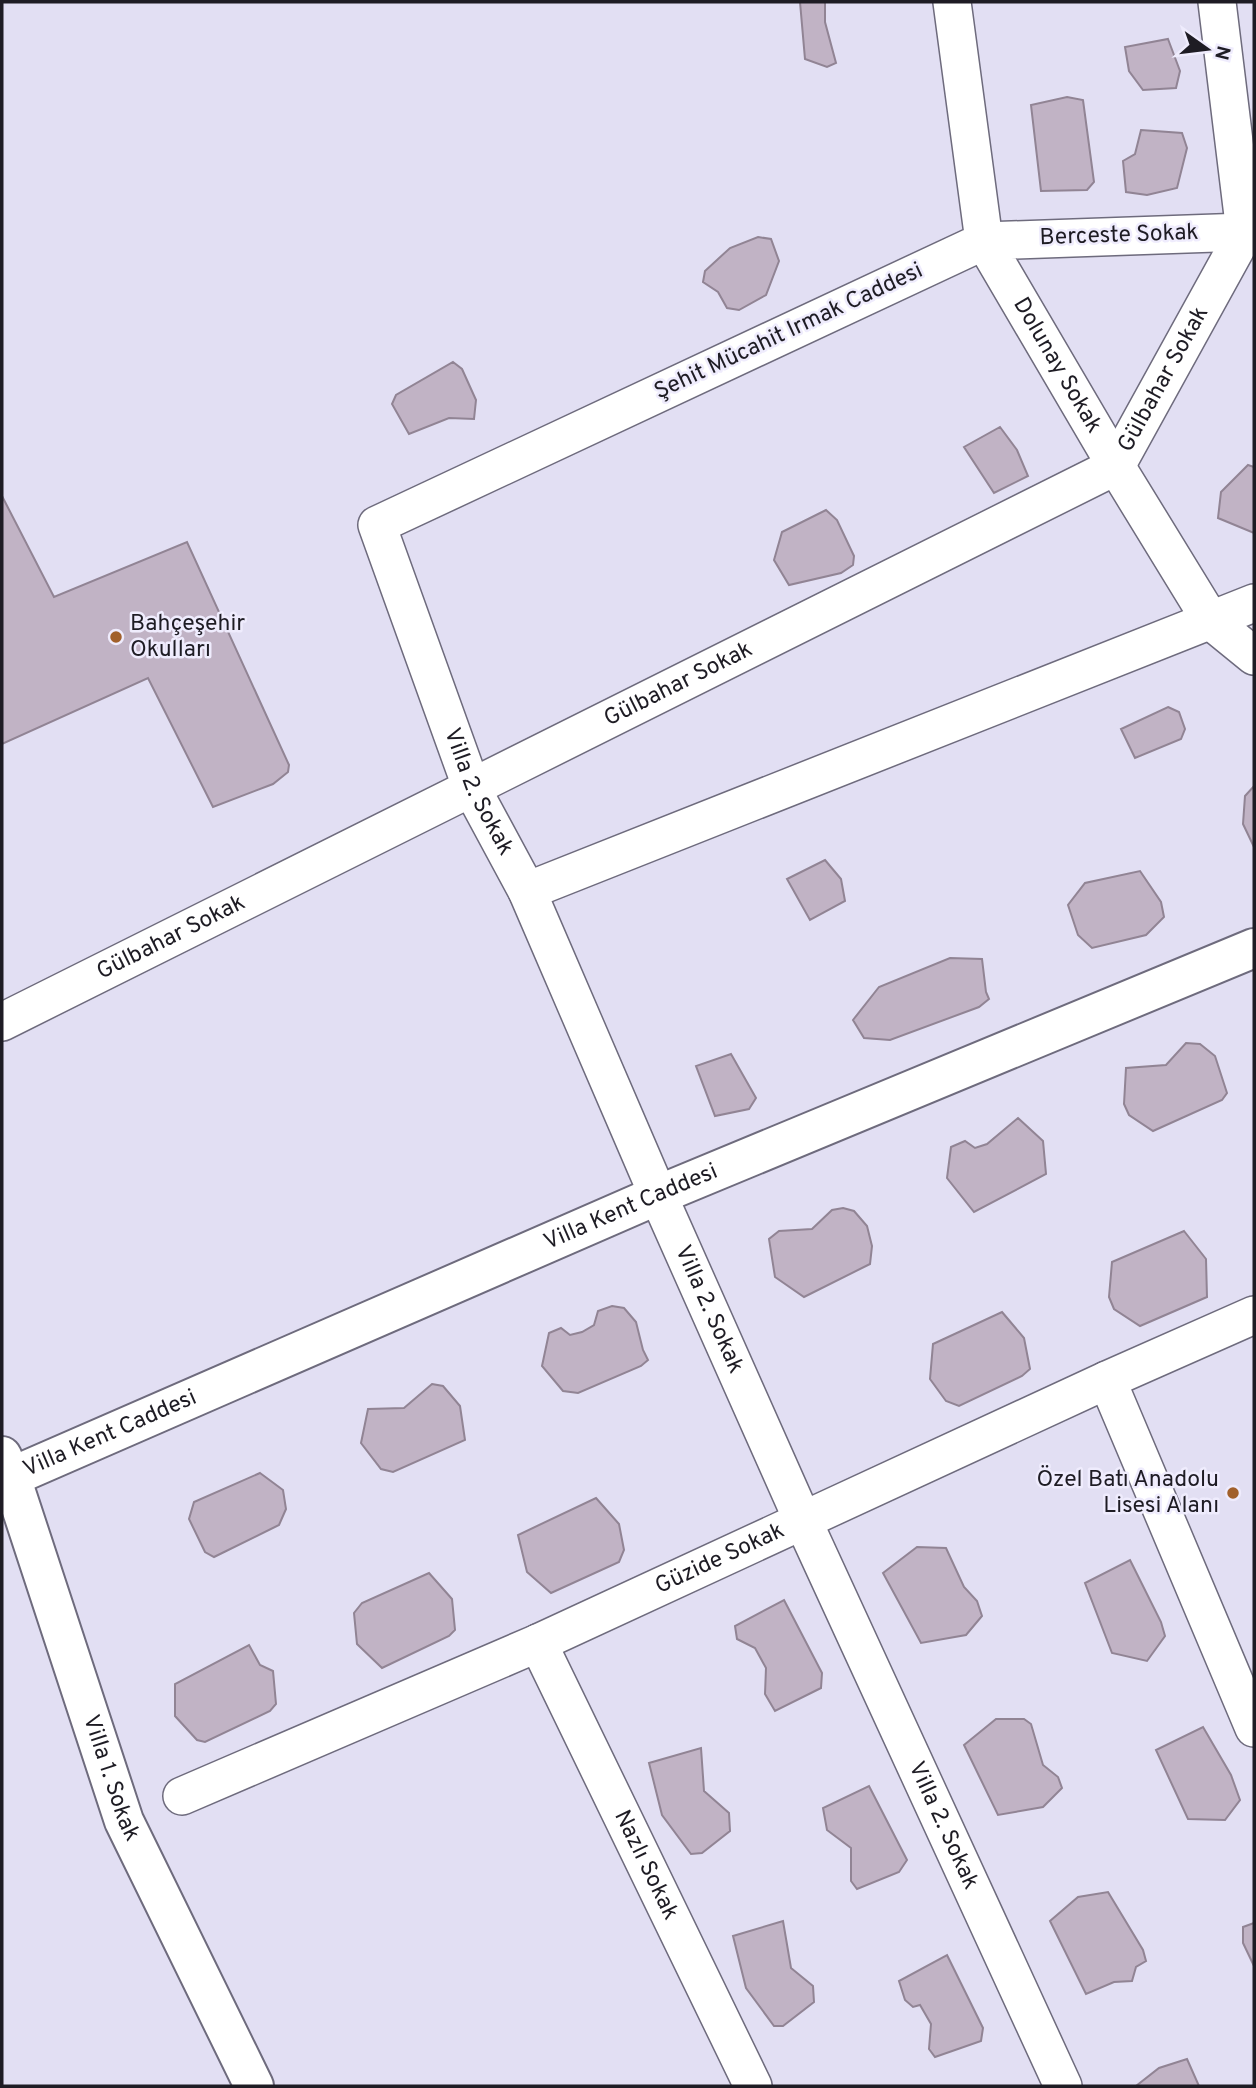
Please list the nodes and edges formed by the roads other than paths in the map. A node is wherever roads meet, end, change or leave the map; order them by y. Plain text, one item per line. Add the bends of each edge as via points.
1 (952, 2) edge
2 (1217, 2) edge
3 (1249, 231) edge
4 (984, 240) junction
5 (1115, 466) junction
6 (377, 525) joint
7 (1254, 603) edge
8 (1211, 621) junction
9 (1254, 656) edge
10 (472, 789) junction
11 (527, 891) junction
12 (1254, 948) edge
13 (2, 1022) edge
14 (658, 1195) junction
15 (1254, 1315) edge
16 (1107, 1380) junction
17 (7, 1466) edge
18 (803, 1521) junction
19 (538, 1643) junction
20 (1254, 1728) edge
21 (182, 1796) dead end
22 (254, 2086) edge
23 (753, 2086) edge
24 (1063, 2086) edge

1 - 4 street
2 - 3 street
3 - 4 street, Berceste Sokak
3 - 5 street, Gülbahar Sokak
4 - 5 street, Dolunay Sokak
4 - 6 street, Şehit Mücahit Irmak Caddesi
5 - 8 street, Dolunay Sokak
5 - 10 street, Gülbahar Sokak
6 - 10 street, Villa 2. Sokak
7 - 8 street
8 - 9 street, Dolunay Sokak
8 - 11 street
10 - 11 street, Villa 2. Sokak
10 - 13 street, Gülbahar Sokak
11 - 14 street, Villa 2. Sokak
12 - 14 street, Villa Kent Caddesi
14 - 17 street, Villa Kent Caddesi
14 - 18 street, Villa 2. Sokak
15 - 16 street, Güzide Sokak
16 - 18 street, Güzide Sokak
16 - 20 street
17 - 22 street, Villa 1. Sokak via 124,1821
18 - 19 street, Güzide Sokak
18 - 24 street, Villa 2. Sokak
19 - 21 street, Güzide Sokak
19 - 23 street, Nazlı Sokak

